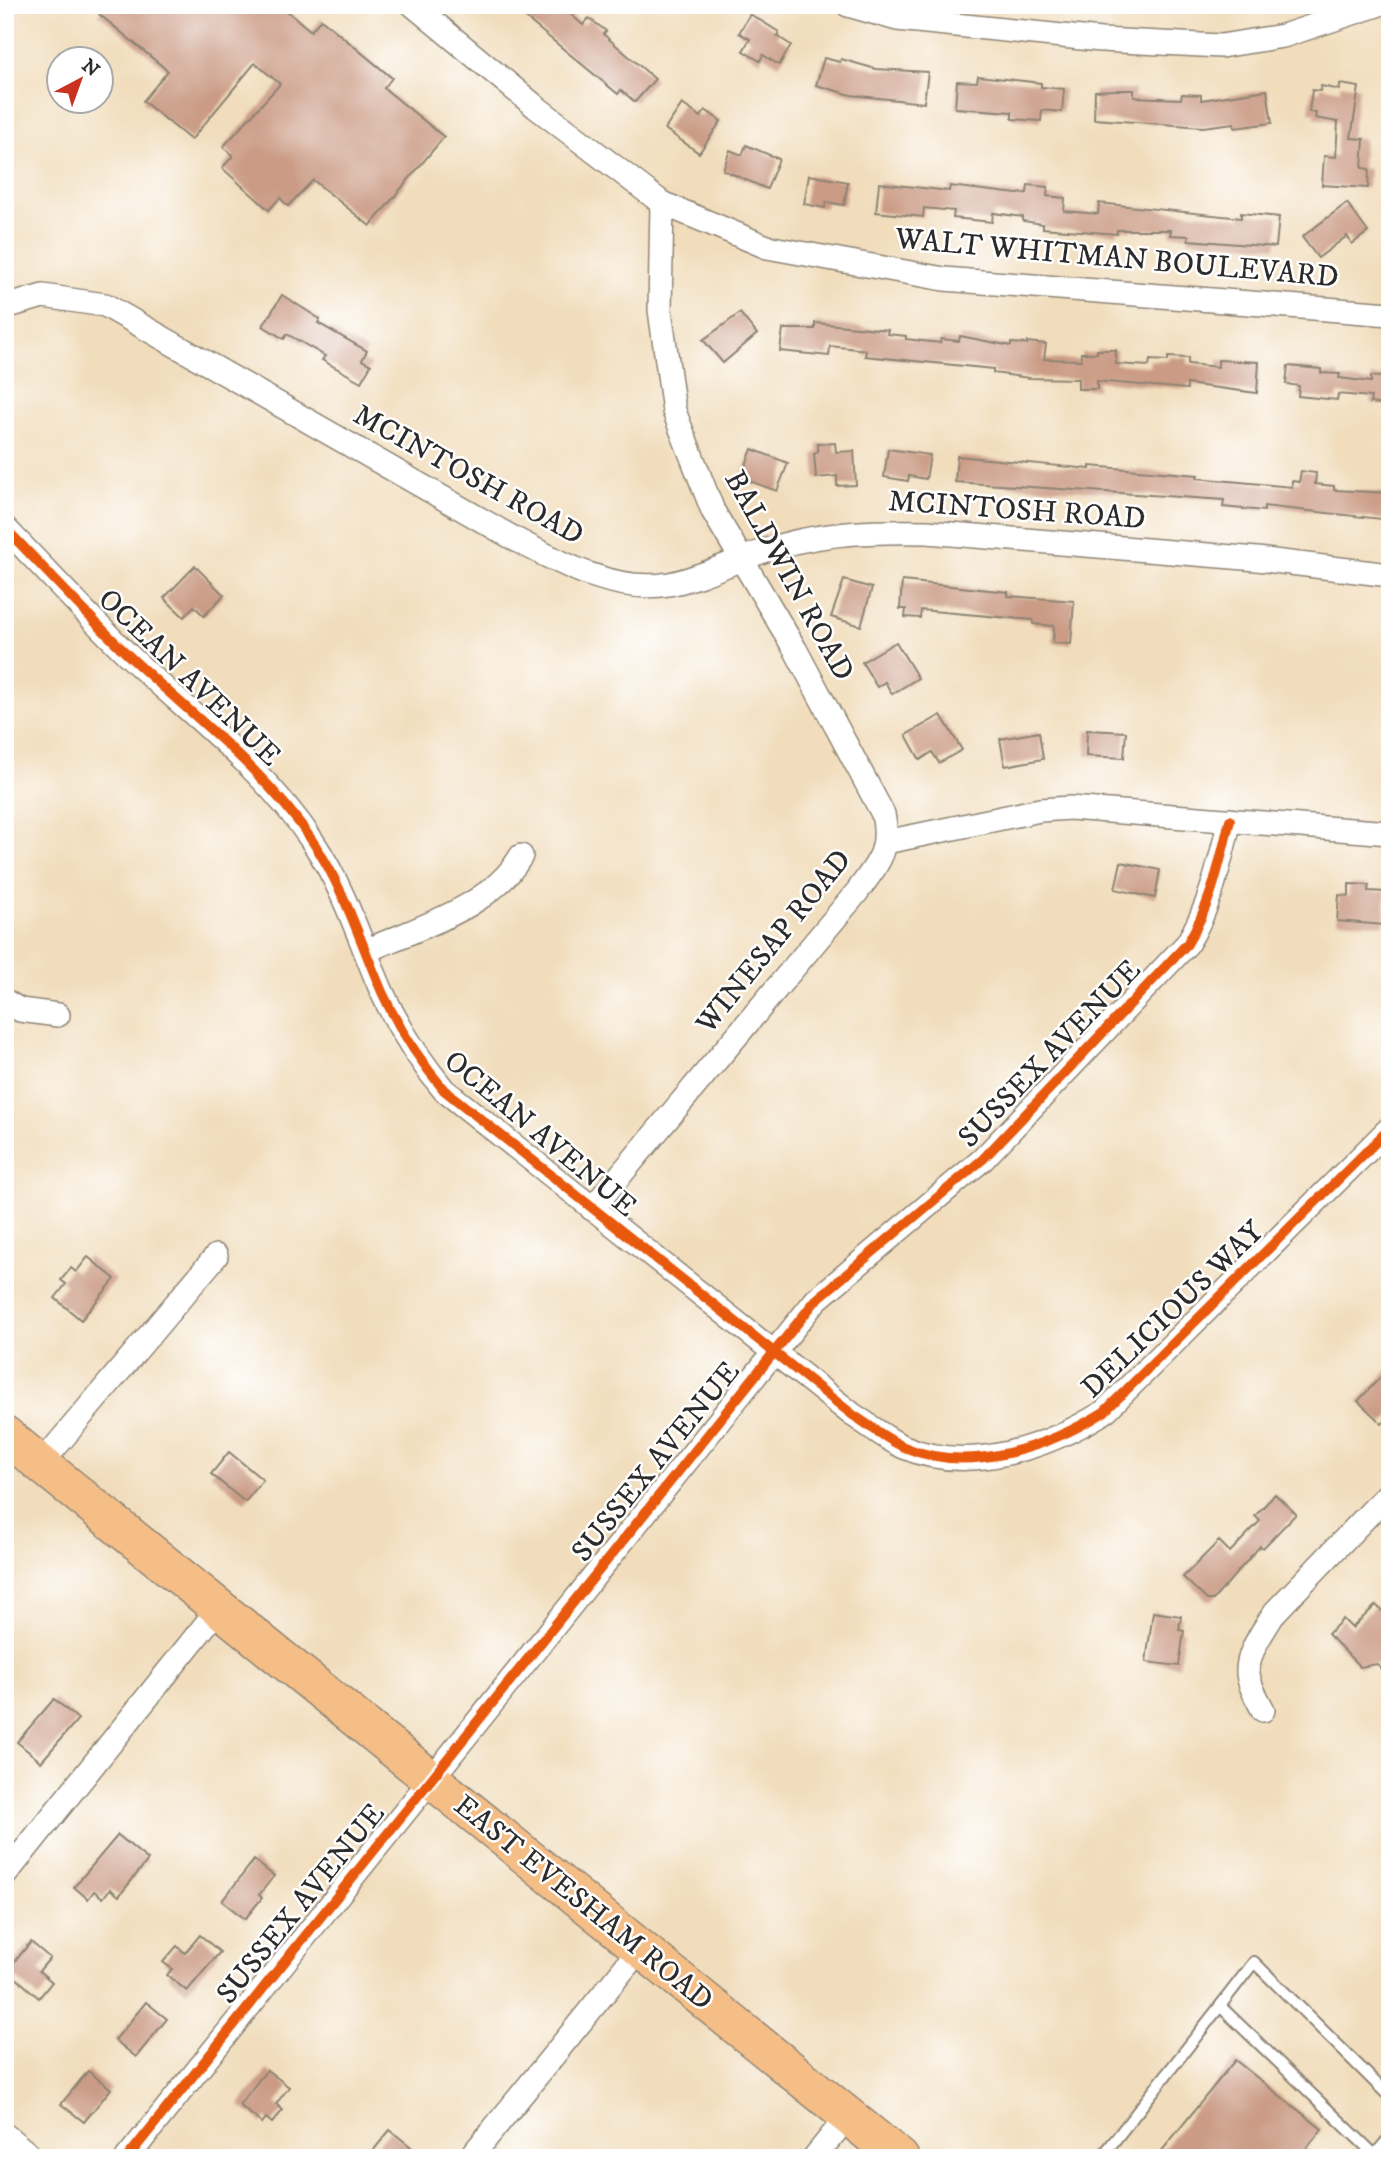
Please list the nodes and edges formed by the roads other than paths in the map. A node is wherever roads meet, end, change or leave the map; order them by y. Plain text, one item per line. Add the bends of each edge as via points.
1 (413, 5) edge
2 (848, 5) edge
3 (1377, 5) edge
4 (1385, 5) edge
5 (1390, 17) edge
6 (662, 203) junction
7 (5, 307) edge
8 (1390, 314) edge
9 (5, 528) edge
10 (741, 559) junction
11 (1390, 575) edge
12 (1230, 820) junction
13 (1390, 833) edge
14 (886, 842) junction
15 (521, 856) dead end
16 (366, 951) junction
17 (5, 1001) edge
18 (58, 1015) dead end
19 (1390, 1128) edge
20 (592, 1209) junction
21 (216, 1256) dead end
22 (774, 1352) junction
23 (18, 1453) edge
24 (1390, 1492) edge
25 (219, 1608) junction
26 (1263, 1710) dead end
27 (432, 1777) junction
28 (5, 1874) edge
29 (640, 1949) junction
30 (1220, 2006) junction
31 (1390, 2097) edge
32 (848, 2116) junction
33 (5, 2135) edge
34 (1390, 2137) edge
35 (1374, 2156) edge
36 (33, 2158) edge
37 (127, 2158) edge
38 (470, 2158) edge
39 (814, 2158) edge
40 (900, 2158) edge
41 (1101, 2158) edge

1 - 6 street, WALT WHITMAN BOULEVARD
2 - 3 street via 897,19 1101,40 1221,46 1283,36
4 - 5 street
6 - 8 street, WALT WHITMAN BOULEVARD via 767,247 944,279
6 - 10 street, BALDWIN ROAD via 660,310 674,411 713,511
7 - 10 street, MCINTOSH ROAD via 43,296 105,305 563,565 641,585 668,584
9 - 16 street, OCEAN AVENUE via 126,653 250,766 290,809 315,845
10 - 11 street, MCINTOSH ROAD via 828,535 927,532 1257,559
10 - 14 street, BALDWIN ROAD via 884,814
12 - 13 street, WINESAP ROAD
12 - 14 street, WINESAP ROAD via 1050,810
12 - 22 street, SUSSEX AVENUE via 1203,917 1163,973 983,1159 816,1300
14 - 20 street, WINESAP ROAD via 883,857 857,892
15 - 16 street via 490,892
16 - 20 street, OCEAN AVENUE via 382,993 419,1060 444,1090
17 - 18 street via 20,1010
19 - 22 street, DELICIOUS WAY via 1133,1387 1068,1434 1020,1451 932,1456 902,1447
20 - 22 street, OCEAN AVENUE
21 - 23 street
22 - 27 street, SUSSEX AVENUE
23 - 25 main road, EAST EVESHAM ROAD
24 - 26 street via 1275,1612 1261,1635 1248,1677
25 - 27 main road, EAST EVESHAM ROAD
25 - 28 street
27 - 29 main road, EAST EVESHAM ROAD
27 - 37 street, SUSSEX AVENUE
29 - 32 main road, EAST EVESHAM ROAD
29 - 38 street
30 - 31 lane via 1254,1962
30 - 35 lane
30 - 41 lane
32 - 39 street
32 - 40 main road, EAST EVESHAM ROAD
33 - 36 street
34 - 35 lane

